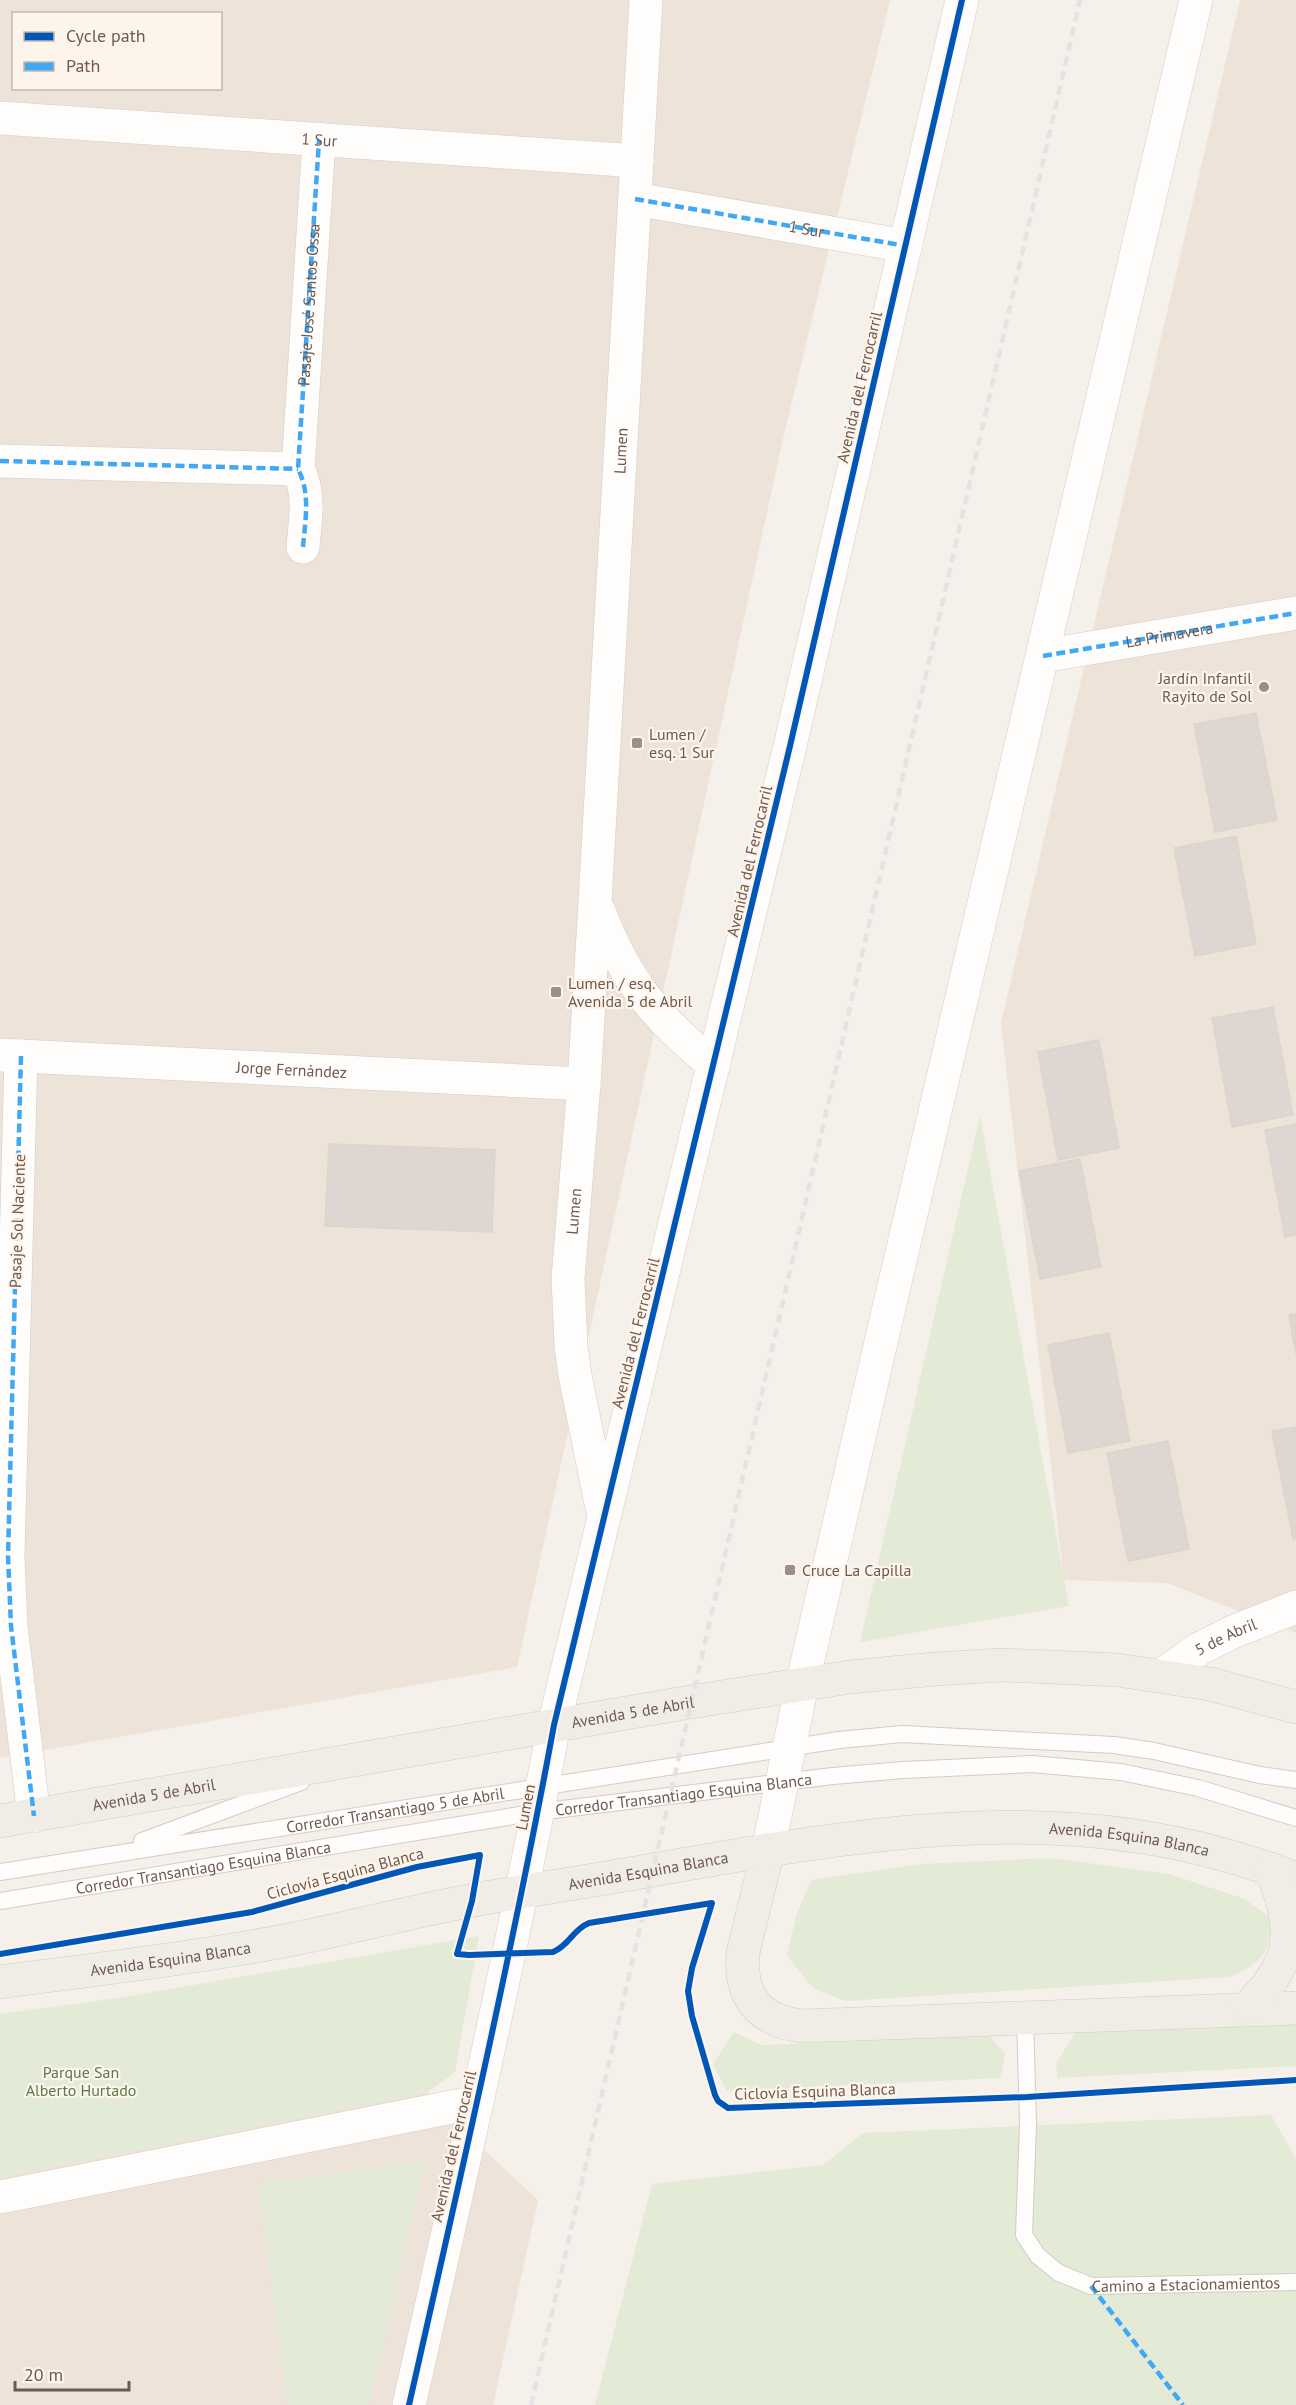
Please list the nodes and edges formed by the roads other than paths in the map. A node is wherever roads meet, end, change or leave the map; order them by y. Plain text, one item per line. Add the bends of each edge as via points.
1 (646, 0) edge
2 (962, 0) edge
3 (1196, 0) edge
4 (0, 118) edge
5 (320, 140) junction
6 (637, 161) junction
7 (635, 200) junction
8 (906, 246) junction
9 (0, 461) edge
10 (298, 469) junction
11 (303, 547) dead end
12 (1296, 612) edge
13 (1043, 656) junction
14 (595, 902) junction
15 (11, 1055) edge
16 (714, 1065) junction
17 (584, 1084) junction
18 (604, 1518) junction
19 (1296, 1607) edge
20 (1161, 1676) junction
21 (802, 1685) junction
22 (1296, 1707) edge
23 (554, 1725) junction
24 (790, 1748) junction
25 (363, 1759) junction
26 (1296, 1780) edge
27 (782, 1782) junction
28 (540, 1799) junction
29 (34, 1816) junction
30 (1296, 1818) edge
31 (0, 1821) edge
32 (768, 1850) junction
33 (109, 1853) junction
34 (0, 1872) edge
35 (1288, 1873) edge
36 (521, 1893) junction
37 (0, 1901) edge
38 (0, 1982) edge
39 (1246, 2008) junction
40 (1296, 2008) edge
41 (1025, 2018) junction
42 (477, 2102) junction
43 (0, 2197) edge
44 (1296, 2282) edge
45 (409, 2405) edge

1 - 6 street, Lumen
2 - 8 street, Avenida del Ferrocarril
3 - 13 street
4 - 5 street, 1 Sur
5 - 6 street, 1 Sur
5 - 10 street, Pasaje José Santos Ossa
6 - 7 street, Lumen
7 - 8 street, 1 Sur
7 - 14 street, Lumen
8 - 16 street, Avenida del Ferrocarril
9 - 10 street
10 - 11 street, Pasaje José Santos Ossa via 305,482 307,500
12 - 13 street, La Primavera
13 - 21 street
14 - 16 street, Lumen via 629,976 653,1010 681,1040
14 - 17 street, Lumen
15 - 17 street, Jorge Fernández
15 - 29 street, Pasaje Sol Naciente via 8,1556 11,1626
16 - 18 street, Avenida del Ferrocarril
17 - 18 street, Lumen via 568,1278 569,1315 575,1375
18 - 23 street, Avenida del Ferrocarril
19 - 20 street, 5 de Abril via 1234,1631 1199,1649
20 - 21 main road, Avenida 5 de Abril via 1084,1667 1002,1665 850,1677
20 - 22 main road via 1220,1686
21 - 23 main road, Avenida 5 de Abril
21 - 24 street
23 - 25 main road, Avenida 5 de Abril
23 - 28 street, Lumen
24 - 26 lane, Corredor Transantiago Esquina Blanca via 902,1734 1114,1745
24 - 27 street
24 - 28 lane, Corredor Transantiago 5 de Abril
25 - 29 main road, Avenida 5 de Abril
25 - 33 lane
27 - 28 lane, Corredor Transantiago Esquina Blanca
27 - 30 lane, Corredor Transantiago Esquina Blanca via 903,1770 1032,1764 1160,1779
27 - 32 street
28 - 33 lane, Corredor Transantiago 5 de Abril
28 - 36 street, Lumen
28 - 37 lane, Corredor Transantiago Esquina Blanca
29 - 31 main road, Avenida 5 de Abril
32 - 35 main road, Avenida Esquina Blanca via 878,1834 997,1826 1058,1827 1162,1839
32 - 36 main road, Avenida Esquina Blanca
32 - 41 main road via 741,1970 752,2001 774,2020 802,2026
33 - 34 lane, Corredor Transantiago 5 de Abril
35 - 39 main road via 1282,1890 1288,1913 1289,1946 1285,1961
36 - 38 main road, Avenida Esquina Blanca via 256,1946
36 - 42 street, Avenida del Ferrocarril
39 - 40 main road
39 - 41 main road
41 - 44 lane, Camino a Estacionamientos via 1028,2125 1024,2235 1038,2256 1059,2273 1091,2286
42 - 43 street
42 - 45 street, Avenida del Ferrocarril

